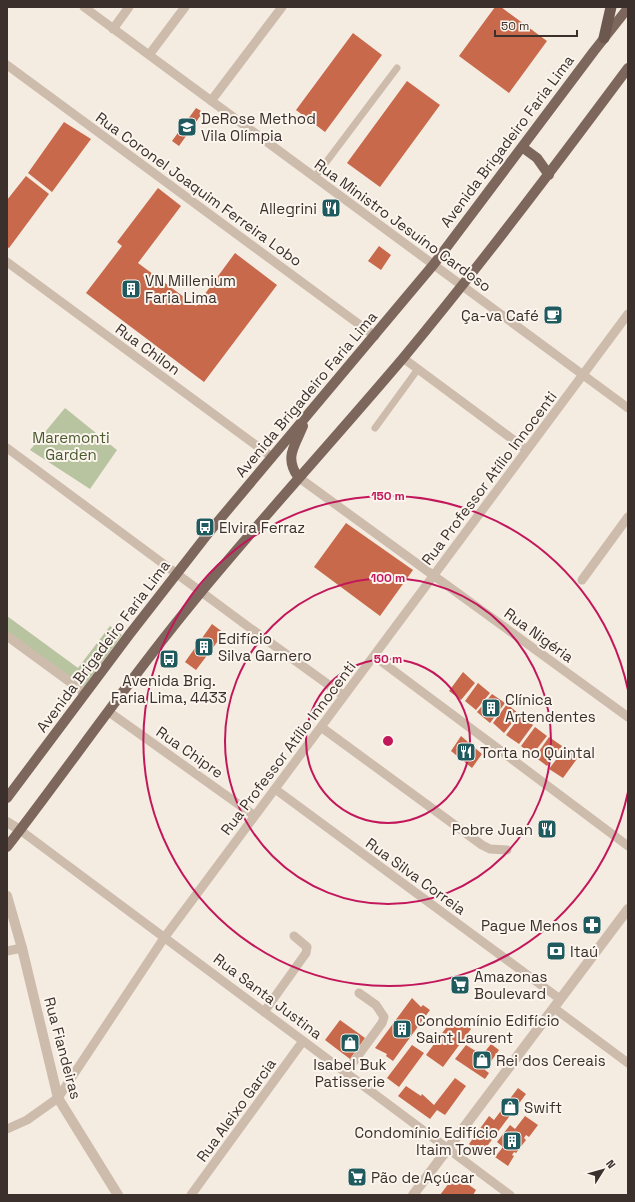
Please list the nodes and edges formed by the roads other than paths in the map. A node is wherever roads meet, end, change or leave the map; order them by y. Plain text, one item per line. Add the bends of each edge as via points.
1 (84, 7) edge
2 (129, 7) edge
3 (185, 7) edge
4 (282, 7) edge
5 (610, 7) edge
6 (628, 8) edge
7 (113, 29) junction
8 (604, 38) junction
9 (149, 55) junction
10 (7, 65) edge
11 (397, 68) dead end
12 (628, 68) edge
13 (211, 101) junction
14 (522, 147) junction
15 (549, 175) junction
16 (315, 177) junction
17 (7, 262) edge
18 (434, 264) junction
19 (462, 286) junction
20 (628, 314) edge
21 (375, 336) junction
22 (403, 358) junction
23 (418, 369) junction
24 (583, 374) junction
25 (628, 408) edge
26 (305, 418) junction
27 (375, 428) dead end
28 (7, 448) edge
29 (527, 450) junction
30 (272, 457) junction
31 (298, 477) junction
32 (628, 518) edge
33 (177, 574) junction
34 (433, 576) junction
35 (582, 580) dead end
36 (201, 592) junction
37 (7, 636) edge
38 (374, 656) junction
39 (85, 693) junction
40 (344, 696) junction
41 (109, 712) junction
42 (628, 717) edge
43 (321, 727) junction
44 (275, 789) junction
45 (7, 798) edge
46 (255, 816) junction
47 (7, 822) edge
48 (20, 830) junction
49 (628, 846) edge
50 (7, 847) edge
51 (507, 850) dead end
52 (7, 896) edge
53 (628, 909) edge
54 (294, 936) dead end
55 (164, 938) junction
56 (22, 948) junction
57 (7, 951) edge
58 (359, 993) dead end
59 (557, 1004) junction
60 (264, 1012) junction
61 (303, 1041) junction
62 (628, 1063) edge
63 (346, 1072) junction
64 (58, 1098) junction
65 (7, 1129) edge
66 (448, 1148) junction
67 (118, 1195) edge
68 (191, 1195) edge
69 (413, 1195) edge
70 (510, 1195) edge

1 - 7 street, Rua Ministro Jesuíno Cardoso
2 - 7 street
3 - 9 street
4 - 13 street
5 - 8 highway
6 - 8 main road, Avenida Brigadeiro Faria Lima
7 - 9 street, Rua Ministro Jesuíno Cardoso
8 - 14 main road, Avenida Brigadeiro Faria Lima
9 - 13 street, Rua Ministro Jesuíno Cardoso
10 - 21 street, Rua Coronel Joaquim Ferreira Lobo
11 - 16 street
12 - 15 main road
13 - 16 street, Rua Ministro Jesuíno Cardoso
14 - 15 main road via 537,158
14 - 18 main road, Avenida Brigadeiro Faria Lima
15 - 19 main road
16 - 18 street, Rua Ministro Jesuíno Cardoso
17 - 30 street, Rua Chilon
18 - 19 street, Rua Ministro Jesuíno Cardoso
18 - 21 main road, Avenida Brigadeiro Faria Lima
19 - 22 main road
19 - 24 street, Rua Ministro Jesuíno Cardoso
20 - 24 street, Rua Professor Atílio Innocenti
21 - 26 main road, Avenida Brigadeiro Faria Lima
22 - 23 street
22 - 31 main road
23 - 27 street
23 - 29 street
24 - 25 street, Rua Ministro Jesuíno Cardoso
24 - 29 street, Rua Professor Atílio Innocenti
26 - 30 main road, Avenida Brigadeiro Faria Lima
26 - 31 main road via 291,455 292,467
28 - 33 street
29 - 34 street, Rua Professor Atílio Innocenti
30 - 33 main road, Avenida Brigadeiro Faria Lima
31 - 34 street
31 - 36 main road
32 - 35 street
33 - 36 street
33 - 39 main road, Avenida Brigadeiro Faria Lima
34 - 38 street, Rua Professor Atílio Innocenti
34 - 42 street, Rua Nigéria
36 - 40 street
36 - 41 main road
37 - 39 street
38 - 40 street, Rua Professor Atílio Innocenti
38 - 49 street
39 - 45 main road, Avenida Brigadeiro Faria Lima
40 - 43 street, Rua Professor Atílio Innocenti
41 - 46 street, Rua Chipre
41 - 48 main road
43 - 44 street, Rua Professor Atílio Innocenti
43 - 51 street via 482,845 490,849
44 - 46 street, Rua Professor Atílio Innocenti
44 - 59 street, Rua Silva Correia
46 - 55 street, Rua Professor Atílio Innocenti
47 - 48 street, Rua Santa Justina
48 - 50 main road
48 - 55 street, Rua Santa Justina
52 - 56 street, Rua Fiandeiras
53 - 59 street
54 - 60 street via 307,947 306,953
55 - 60 street, Rua Santa Justina
55 - 64 street, Rua Professor Atílio Innocenti
56 - 57 street
56 - 64 street, Rua Fiandeiras
58 - 63 street via 376,1005 384,1017
59 - 62 street, Rua Silva Correia
59 - 66 street
60 - 61 street, Rua Santa Justina
61 - 63 street, Rua Santa Justina
61 - 68 street, Rua Aleixo Garcia
63 - 66 street, Rua Santa Justina
64 - 65 street, Rua Professor Atílio Innocenti via 32,1117
64 - 67 street, Rua Fiandeiras
66 - 69 street
66 - 70 street, Rua Santa Justina

